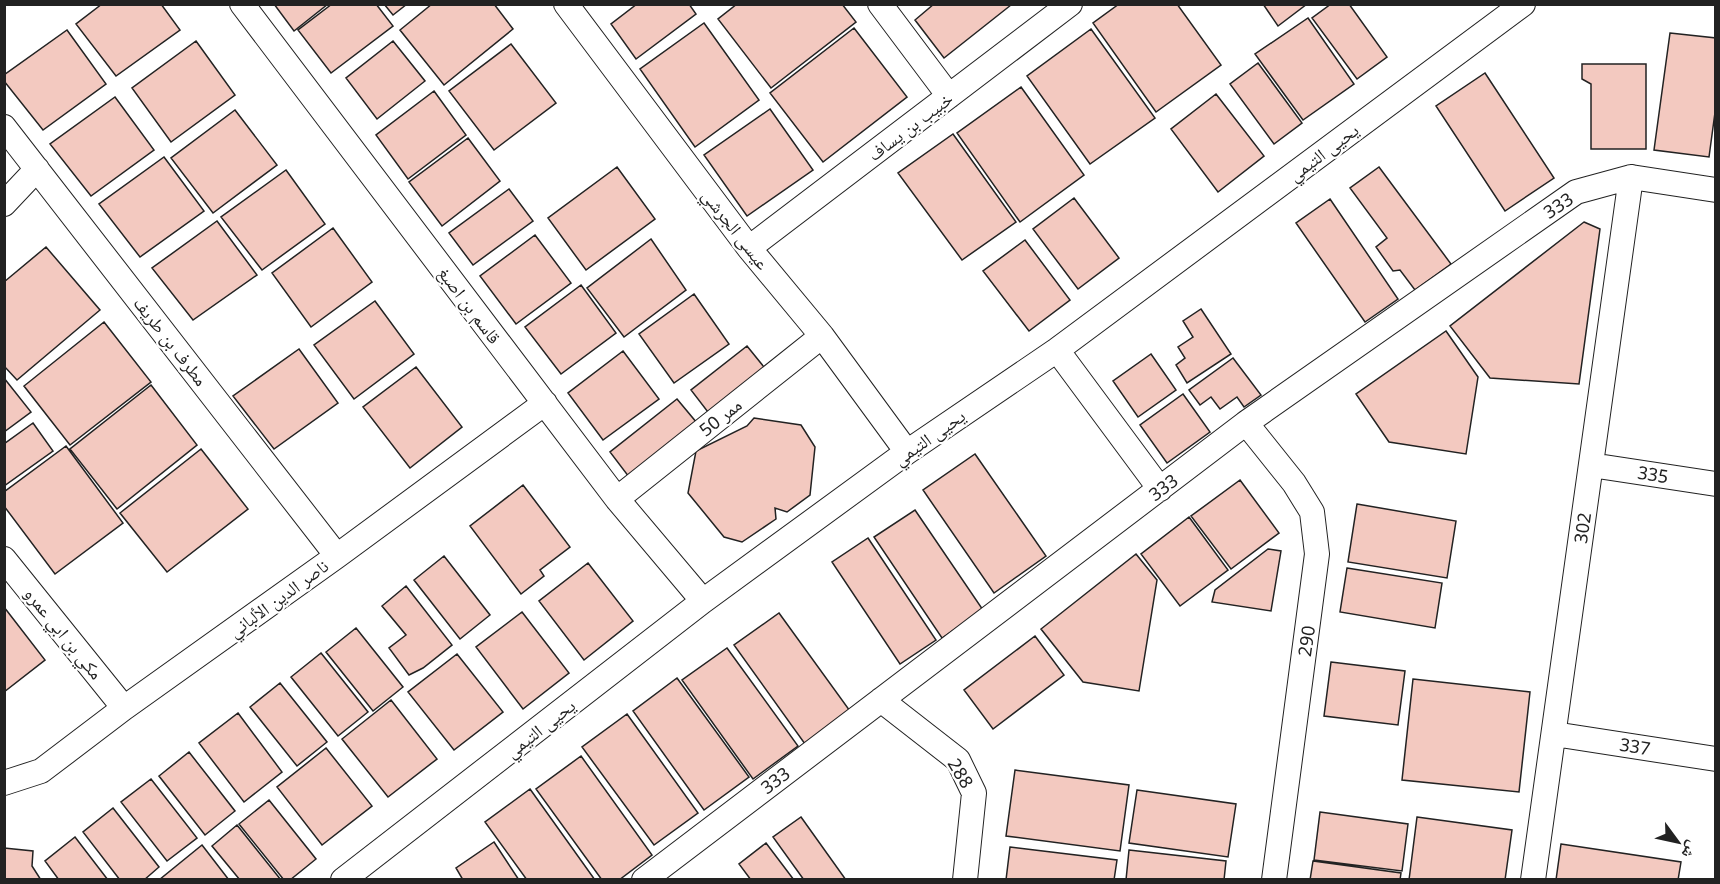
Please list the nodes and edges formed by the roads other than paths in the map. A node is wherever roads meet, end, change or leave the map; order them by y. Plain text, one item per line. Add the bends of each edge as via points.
1 (242, 4) edge
2 (566, 4) edge
3 (880, 4) edge
4 (1070, 4) edge
5 (1522, 4) edge
6 (949, 96) junction
7 (4, 127) edge
8 (37, 170) junction
9 (1631, 177) junction
10 (1716, 190) edge
11 (4, 204) edge
12 (749, 248) junction
13 (822, 336) junction
14 (1057, 350) junction
15 (545, 403) junction
16 (1246, 423) junction
17 (907, 452) junction
18 (1591, 465) junction
19 (1716, 484) edge
20 (1160, 489) junction
21 (617, 499) junction
22 (337, 556) junction
23 (4, 559) edge
24 (703, 601) junction
25 (881, 700) junction
26 (124, 708) junction
27 (1554, 734) junction
28 (1716, 759) edge
29 (4, 783) edge
30 (343, 879) edge
31 (644, 879) edge
32 (965, 879) edge
33 (1274, 879) edge
34 (1533, 879) edge

1 - 15 street, قاسم بن اصبغ
2 - 12 street, عيسى الجرشي
3 - 6 street
4 - 6 street, خبيب بن يساف
5 - 14 street, يحيى التيمي
6 - 12 street, خبيب بن يساف
7 - 8 street, مطرف بن طريف
8 - 11 street
8 - 22 street, مطرف بن طريف
9 - 10 street, 333
9 - 16 street, 333 via 1576,192
9 - 18 street, 302
12 - 13 street, عيسى الجرشي
13 - 17 street, عيسى الجرشي
13 - 21 street, ممر 50
14 - 17 street, يحيى التيمي
14 - 20 street
15 - 21 street, قاسم بن اصبغ
15 - 22 street, ناصر الدين الألباني
16 - 20 street, 333
16 - 33 street, 290 via 1312,512 1317,554
17 - 24 street, يحيى التيمي
18 - 19 street, 335
18 - 27 street, 302
20 - 25 street, 333
21 - 24 street, قاسم بن اصبغ
22 - 26 street, ناصر الدين الألباني
23 - 26 street, مكي بن ابي عمرو
24 - 30 street, يحيى التيمي
25 - 31 street, 333
25 - 32 street, 288 via 958,760 974,793
26 - 29 street, ناصر الدين الألباني via 42,771
27 - 28 street, 337
27 - 34 street, 302

